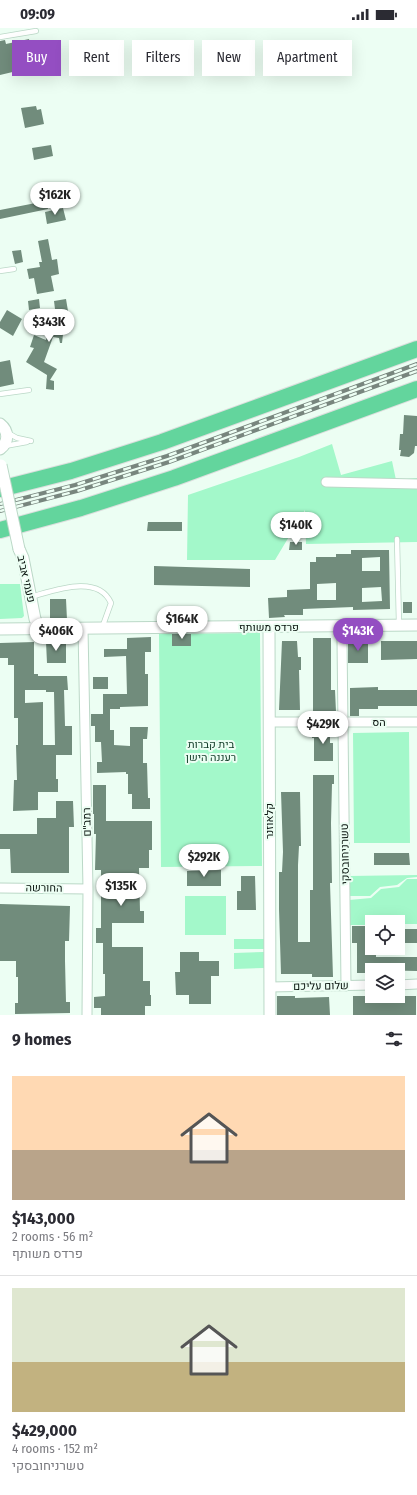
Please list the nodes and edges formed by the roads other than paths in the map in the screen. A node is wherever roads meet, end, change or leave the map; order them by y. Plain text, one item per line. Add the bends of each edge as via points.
1 (36, 31) dead end
2 (0, 37) edge
3 (14, 268) dead end
4 (0, 271) edge
5 (417, 345) edge
6 (417, 349) edge
7 (417, 389) edge
8 (29, 390) dead end
9 (0, 394) edge
10 (417, 396) edge
11 (281, 399) junction
12 (349, 414) junction
13 (2, 426) edge
14 (2, 447) edge
15 (0, 465) edge
16 (44, 478) junction
17 (326, 482) dead end
18 (417, 484) edge
19 (0, 486) edge
20 (0, 489) edge
21 (0, 529) edge
22 (397, 539) dead end
23 (19, 549) junction
24 (30, 597) junction
25 (399, 625) junction
26 (417, 625) edge
27 (268, 627) junction
28 (43, 628) junction
29 (83, 628) junction
30 (102, 628) junction
31 (0, 629) edge
32 (16, 629) junction
33 (342, 640) dead end
34 (268, 722) junction
35 (344, 722) junction
36 (417, 722) edge
37 (0, 888) edge
38 (88, 889) junction
39 (417, 984) edge
40 (365, 985) edge
41 (405, 985) edge
42 (346, 986) junction
43 (270, 987) junction
44 (87, 1015) edge
45 (270, 1015) edge

1 - 2 lane
3 - 4 lane
5 - 11 highway
6 - 11 highway
7 - 12 highway
8 - 9 lane
10 - 12 highway
11 - 16 highway via 162,442
12 - 21 highway via 174,478 81,508
13 - 14 street, פעמי אביב via 7,436
13 - 14 lane via 17,438 31,442
14 - 15 street, פעמי אביב
15 - 23 street, פעמי אביב, bridge
16 - 19 highway
16 - 20 highway
17 - 18 street
22 - 25 lane
23 - 24 street, פעמי אביב
23 - 32 street, פעמי אביב via 27,615
24 - 28 street, פעמי אביב via 35,619
24 - 30 lane via 79,586 103,591 111,603
25 - 26 street, פרדס משותף
25 - 27 street, פרדס משותף
27 - 30 street, פרדס משותף
27 - 34 street, קלאוזנר
28 - 29 street, פרדס משותף
28 - 32 street, פרדס משותף
29 - 30 street, פרדס משותף
29 - 38 street, רמב"ם
31 - 32 street, פרדס משותף
33 - 35 street, טשרניחובסקי
34 - 35 street, הס
34 - 43 street, קלאוזנר
35 - 36 street, הס
35 - 42 street, טשרניחובסקי
37 - 38 street, החורשה
38 - 44 street, רמב"ם
39 - 41 street
40 - 42 street, שלום עליכם
42 - 43 street, שלום עליכם
43 - 45 street, קלאוזנר

